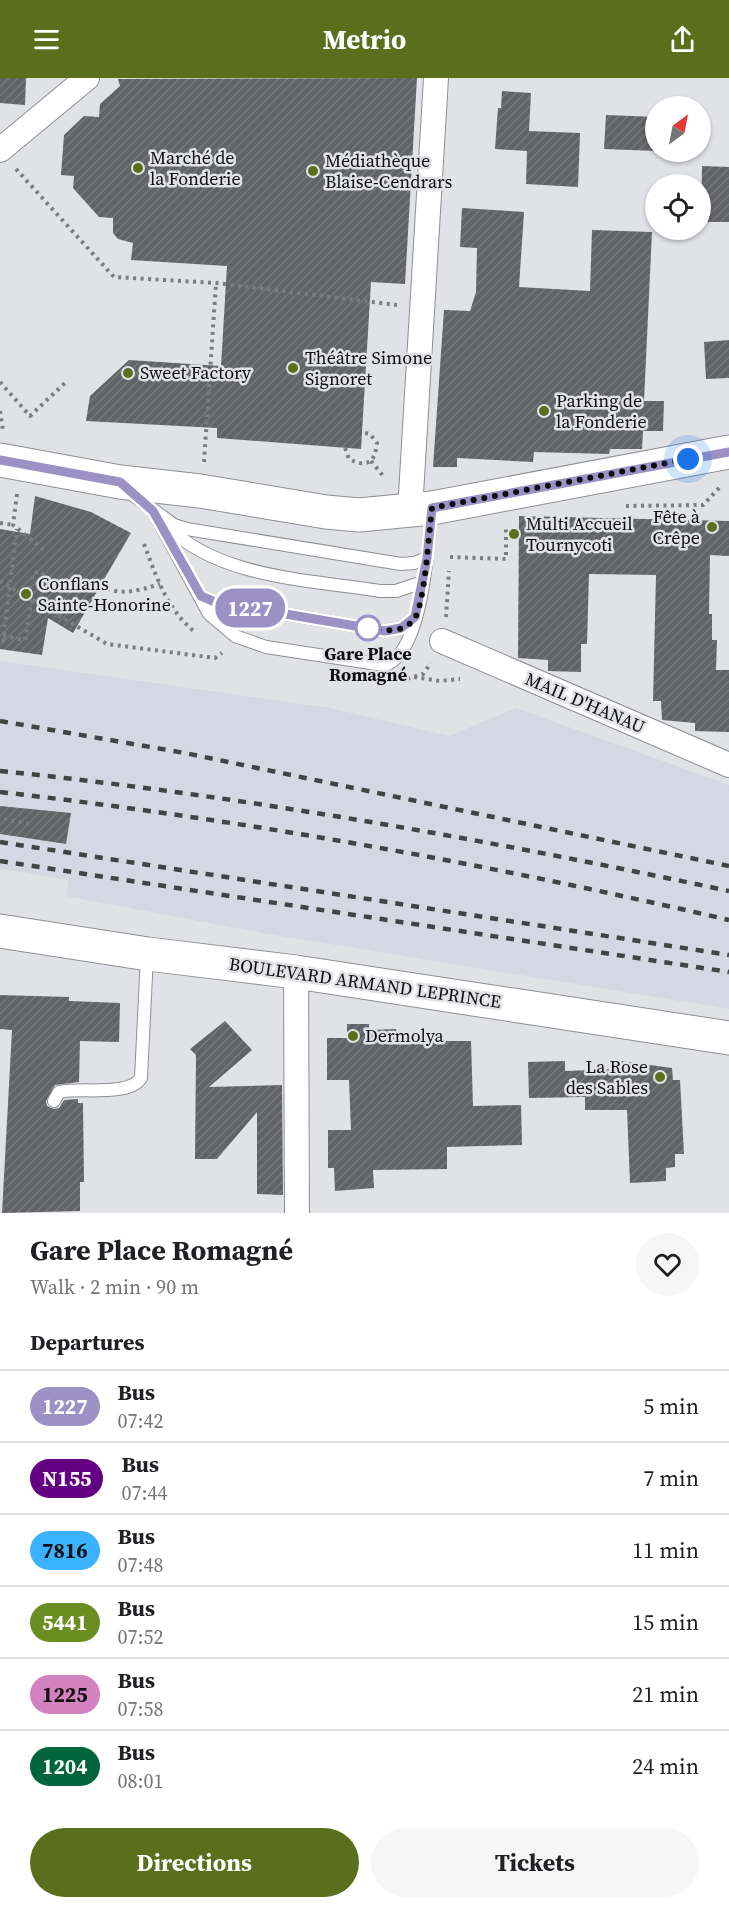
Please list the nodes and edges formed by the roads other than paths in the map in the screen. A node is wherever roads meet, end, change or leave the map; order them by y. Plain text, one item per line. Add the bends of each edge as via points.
1 (87, 78) edge
2 (436, 78) edge
3 (8, 159) edge
4 (729, 452) edge
5 (9, 473) edge
6 (120, 482) junction
7 (421, 509) junction
8 (153, 511) junction
9 (427, 558) junction
10 (423, 582) junction
11 (201, 596) junction
12 (415, 617) junction
13 (442, 641) dead end
14 (729, 765) edge
15 (0, 931) edge
16 (147, 954) junction
17 (296, 972) junction
18 (729, 1038) edge
19 (54, 1101) dead end
20 (297, 1213) edge

1 - 3 street
2 - 7 street via 422,308
4 - 7 street
5 - 6 street
6 - 7 street via 359,515
6 - 8 lane
7 - 9 lane
8 - 9 lane via 187,529 401,564
8 - 10 lane via 182,541 228,564 380,591 403,590
8 - 11 lane
9 - 10 lane
10 - 12 lane
11 - 12 lane via 215,602 385,631 401,628
11 - 12 lane via 213,619 247,641 384,665 393,663 407,647
13 - 14 street, MAIL D'HANAU
15 - 16 street, BOULEVARD ARMAND LEPRINCE
16 - 17 street, BOULEVARD ARMAND LEPRINCE
16 - 19 lane via 141,1078 124,1089 59,1092
17 - 18 street, BOULEVARD ARMAND LEPRINCE
17 - 20 street

